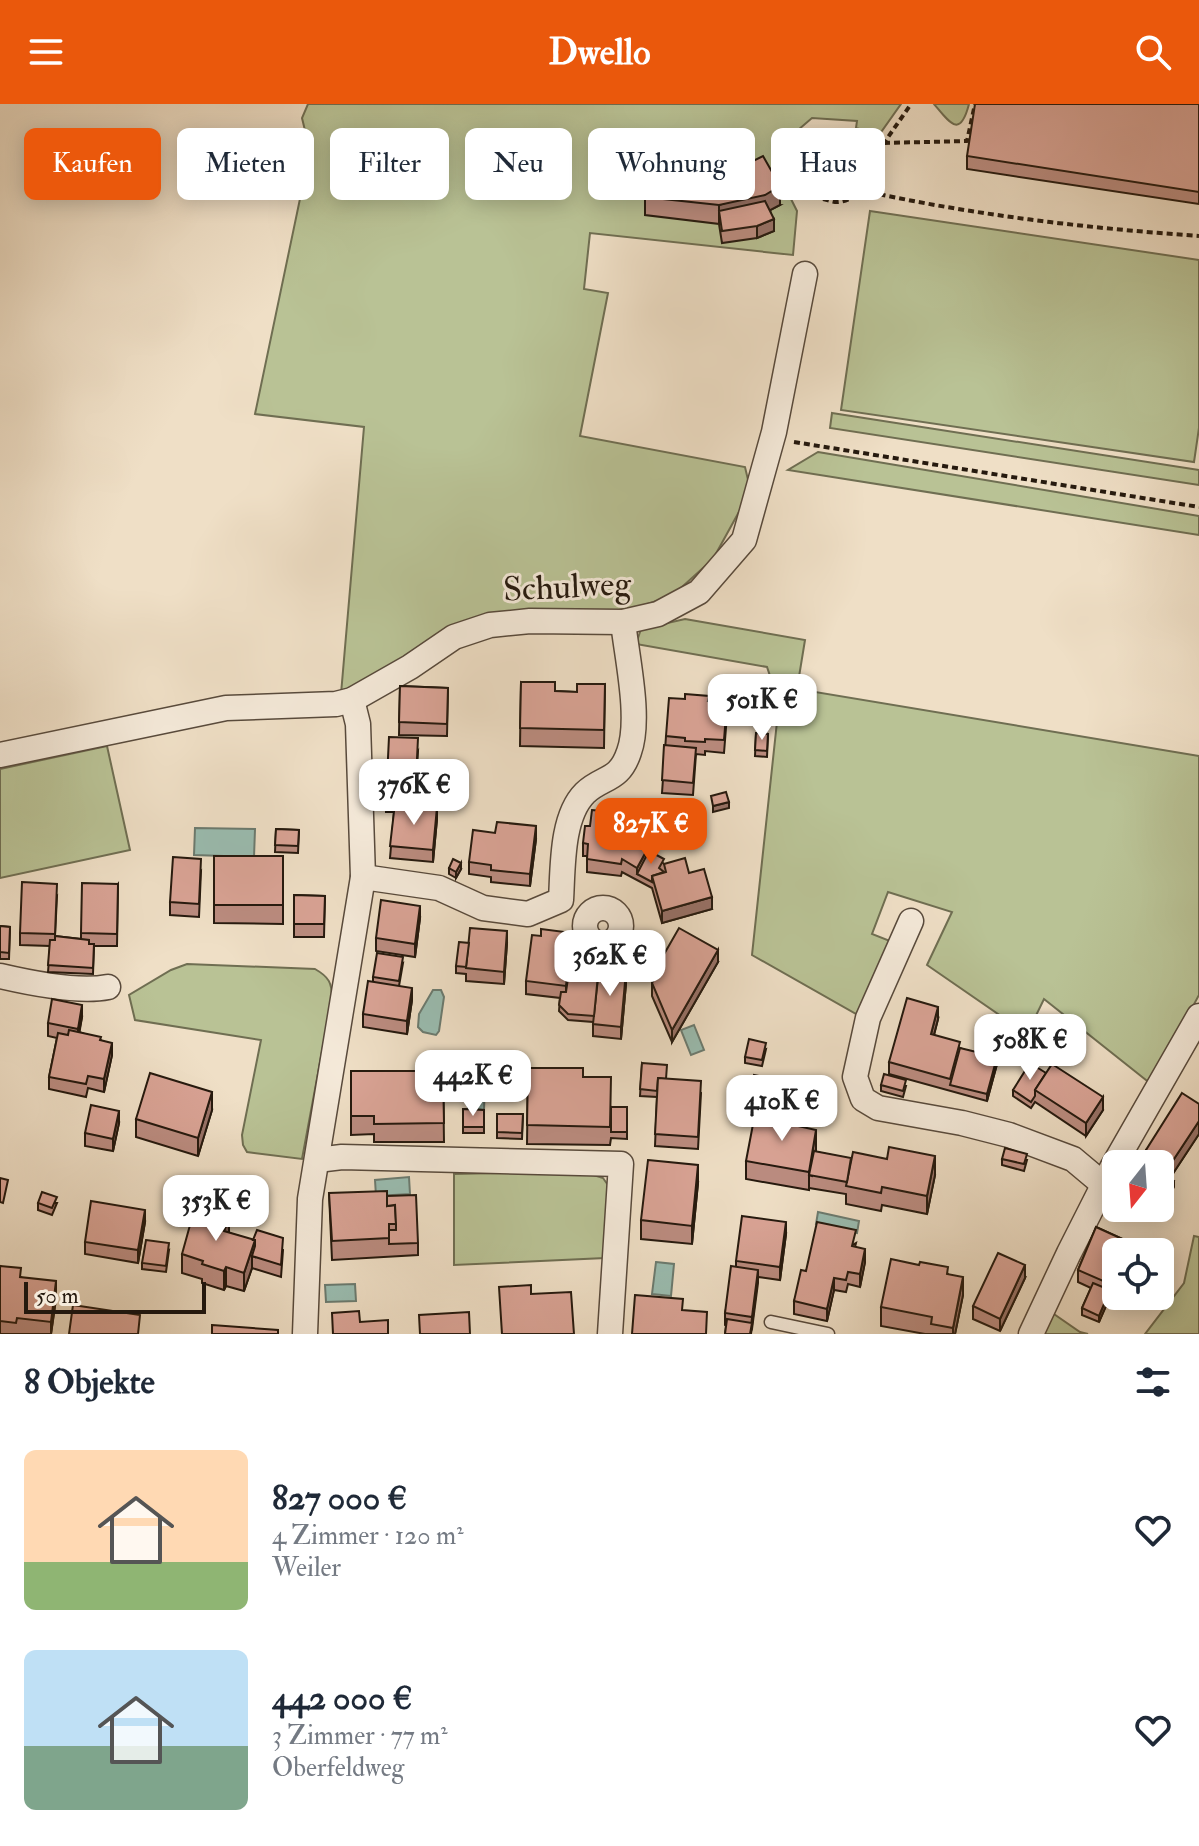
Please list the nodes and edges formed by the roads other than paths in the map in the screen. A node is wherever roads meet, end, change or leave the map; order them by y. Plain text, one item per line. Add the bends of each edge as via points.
1 (805, 274) dead end
2 (623, 622) junction
3 (352, 700) junction
4 (0, 755) edge
5 (363, 877) junction
6 (561, 900) junction
7 (587, 917) dead end
8 (911, 921) dead end
9 (0, 976) edge
10 (108, 987) dead end
11 (1199, 1016) edge
12 (1124, 1150) edge
13 (317, 1160) junction
14 (1102, 1183) edge
15 (1102, 1189) edge
16 (771, 1322) dead end
17 (305, 1334) edge
18 (610, 1334) edge
19 (828, 1334) edge
20 (1031, 1334) edge

1 - 2 street, Schulweg via 772,438 744,540 699,592 658,614
2 - 3 street, Schulweg via 490,625 454,637
2 - 6 street via 635,723 629,753 617,774 586,792 573,811
3 - 4 street, Schulweg via 226,708
3 - 5 street via 358,724
5 - 6 street via 439,888 483,908 528,914
5 - 13 street
6 - 7 street
8 - 14 street via 868,1018 855,1077 863,1099 878,1108 1009,1135 1073,1159
9 - 10 street via 95,990
11 - 12 street
13 - 17 street via 310,1199
13 - 18 street via 621,1164
15 - 20 street
16 - 19 lane

